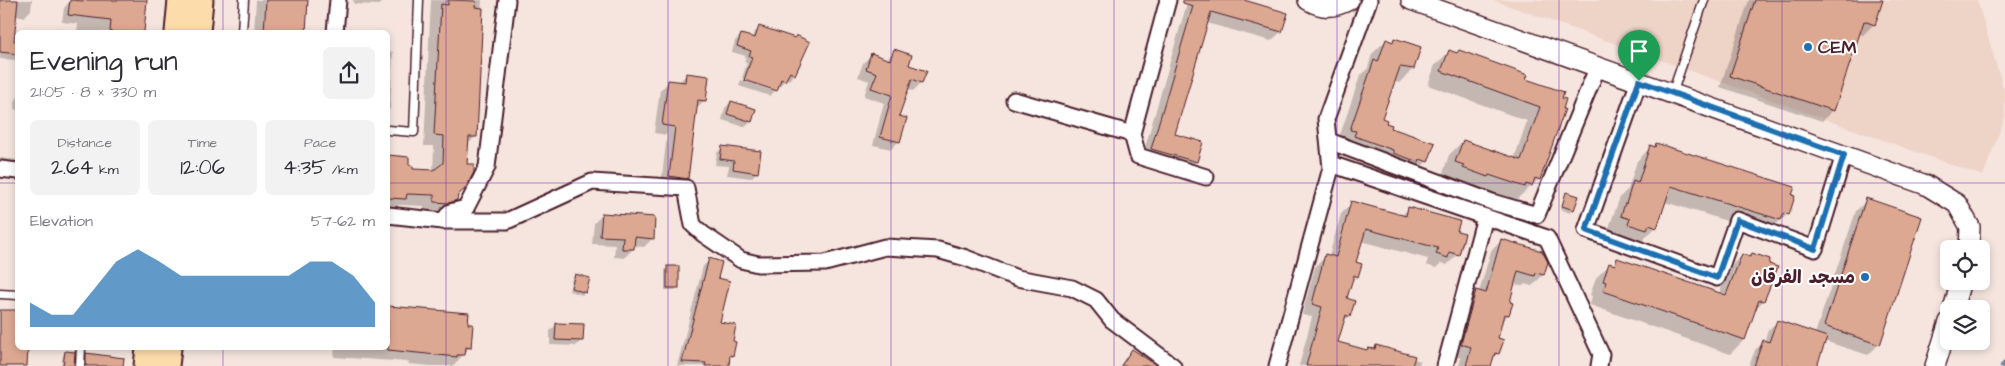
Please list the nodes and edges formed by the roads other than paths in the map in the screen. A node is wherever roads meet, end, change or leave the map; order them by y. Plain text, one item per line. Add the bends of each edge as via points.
1 (181, 0) edge
2 (200, 0) edge
3 (244, 0) edge
4 (338, 0) edge
5 (419, 0) edge
6 (507, 0) edge
7 (1168, 0) edge
8 (1308, 0) edge
9 (1349, 0) edge
10 (1369, 0) edge
11 (1411, 0) edge
12 (1704, 0) edge
13 (178, 30) edge
14 (197, 30) edge
15 (242, 30) edge
16 (335, 30) edge
17 (1598, 66) junction
18 (1639, 81) junction
19 (1672, 94) junction
20 (1014, 100) dead end
21 (390, 130) edge
22 (1132, 134) junction
23 (1328, 141) junction
24 (1844, 155) junction
25 (1330, 164) junction
26 (0, 169) edge
27 (15, 171) edge
28 (1206, 178) dead end
29 (390, 216) edge
30 (1485, 217) junction
31 (443, 220) junction
32 (1969, 240) edge
33 (0, 294) edge
34 (15, 295) edge
35 (81, 350) edge
36 (148, 350) edge
37 (168, 350) edge
38 (1940, 350) edge
39 (80, 366) edge
40 (147, 366) edge
41 (166, 366) edge
42 (1173, 366) edge
43 (1277, 366) edge
44 (1445, 366) edge
45 (1598, 366) edge
46 (1935, 366) edge

1 - 13 highway
2 - 14 highway
3 - 15 lane
4 - 16 street
5 - 21 lane via 414,132
6 - 31 street via 487,167 466,208 450,212
7 - 22 street
8 - 9 street via 1335,7
10 - 23 street via 1326,119
11 - 17 street
12 - 19 lane
17 - 18 street
17 - 23 street via 1538,215 1492,202
18 - 19 street
18 - 24 street via 1586,230 1717,278 1737,220 1815,249
19 - 24 street
20 - 22 street
22 - 28 street via 1138,156
23 - 25 street
24 - 32 street via 1926,185 1957,204 1970,226
25 - 30 street
25 - 43 street
26 - 27 street
29 - 31 street
30 - 44 street
30 - 45 street via 1547,238 1601,354
31 - 42 street via 507,221 592,182 686,188 693,226 741,260 758,264 825,263 885,247 938,250 1017,278 1072,288 1096,300 1112,320
33 - 34 lane
35 - 39 lane
36 - 40 highway
37 - 41 highway
38 - 46 street

